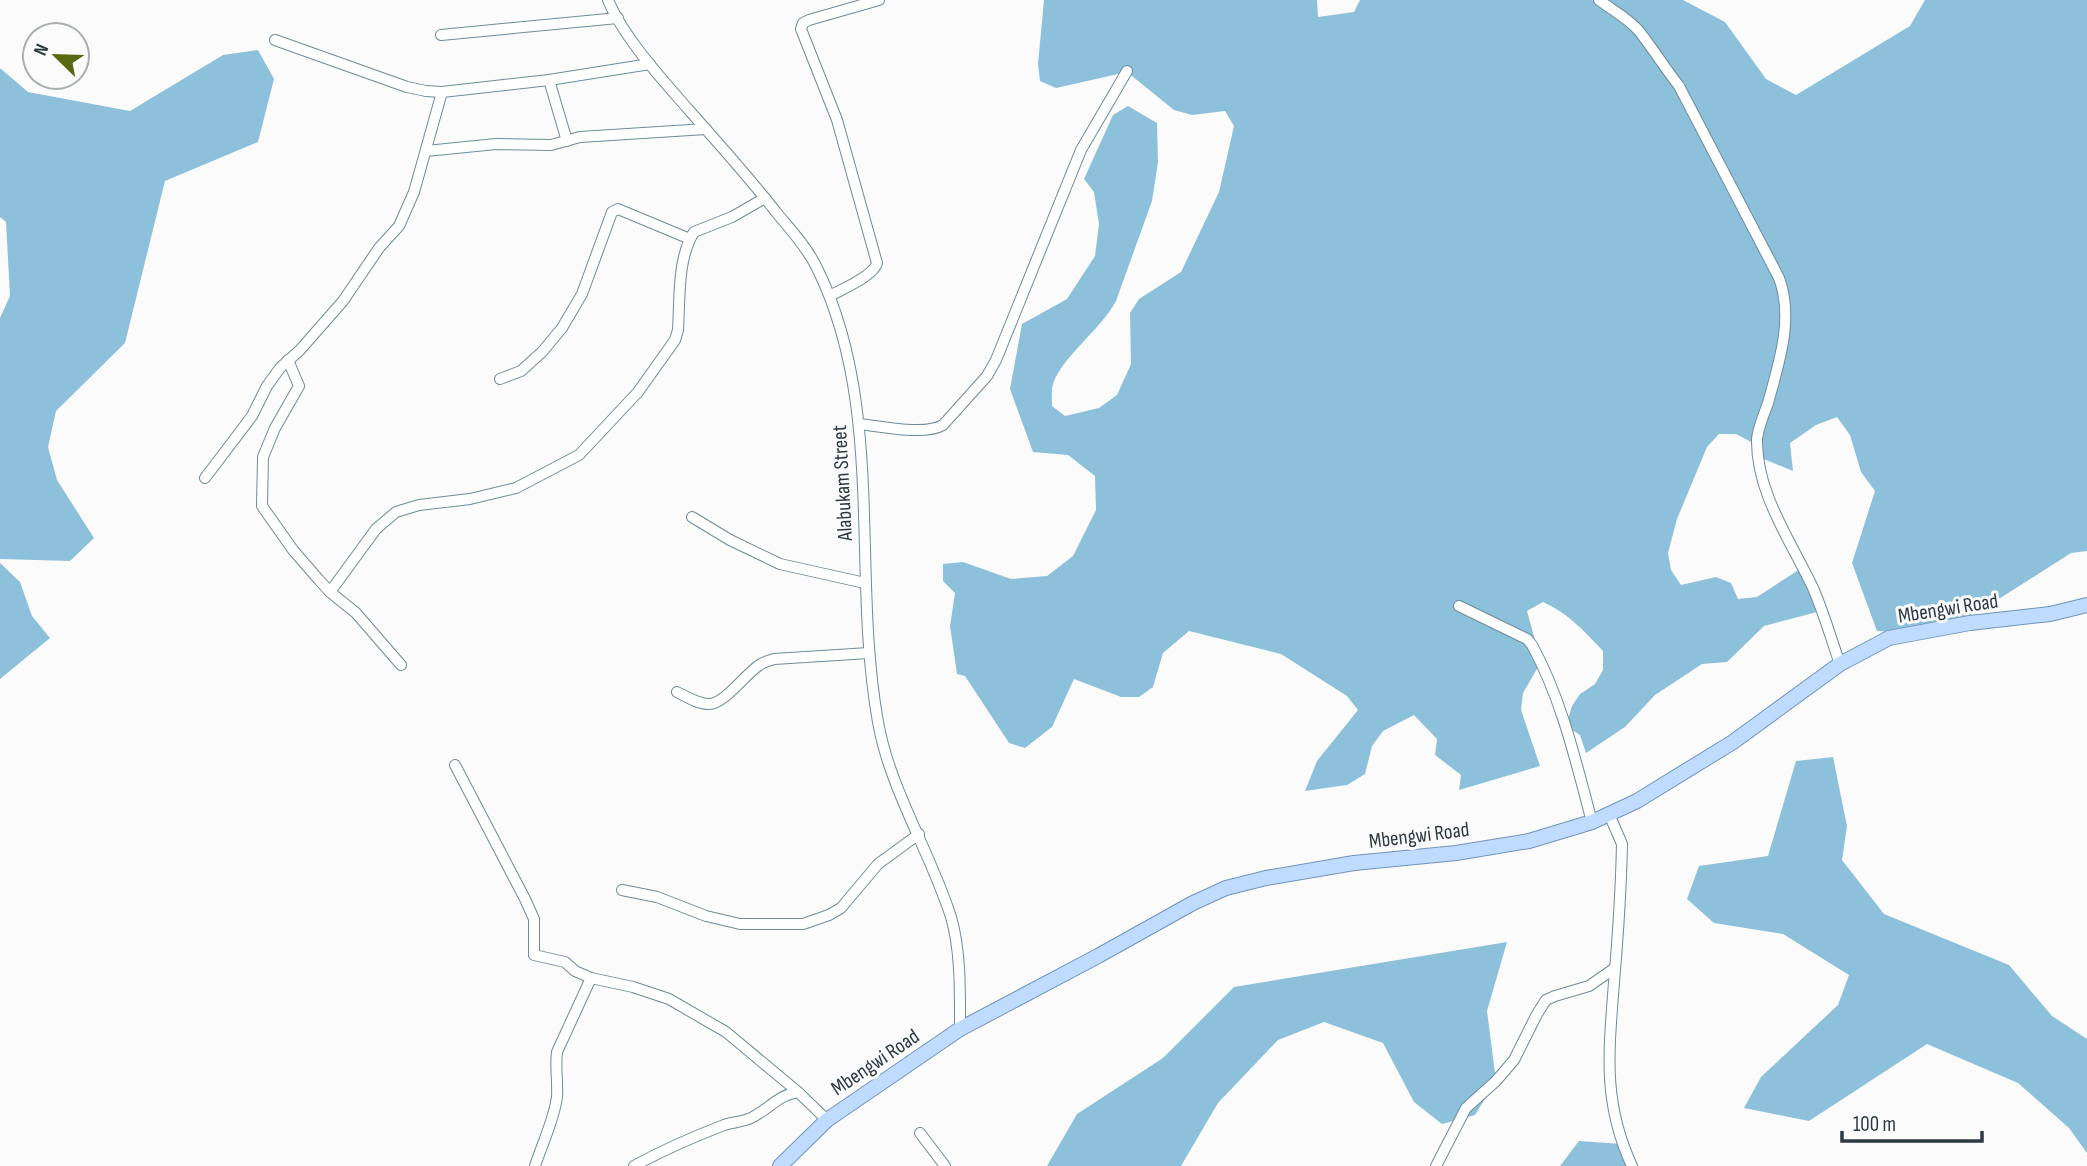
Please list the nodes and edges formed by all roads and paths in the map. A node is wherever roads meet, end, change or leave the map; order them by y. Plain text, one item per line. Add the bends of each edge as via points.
1 (608, 0) edge
2 (879, 0) edge
3 (1599, 0) edge
4 (618, 18) junction
5 (441, 35) dead end
6 (275, 40) dead end
7 (650, 64) junction
8 (1127, 71) dead end
9 (549, 80) junction
10 (442, 92) junction
11 (706, 129) junction
12 (567, 141) junction
13 (426, 151) junction
14 (765, 198) junction
15 (690, 239) junction
16 (830, 296) junction
17 (288, 360) junction
18 (500, 379) dead end
19 (859, 424) junction
20 (205, 478) dead end
21 (692, 517) dead end
22 (865, 583) junction
23 (330, 592) junction
24 (2087, 605) edge
25 (1460, 606) dead end
26 (869, 653) junction
27 (1840, 664) junction
28 (401, 665) dead end
29 (677, 692) dead end
30 (456, 765) dead end
31 (1609, 814) junction
32 (1592, 822) junction
33 (919, 834) junction
34 (622, 890) dead end
35 (1615, 968) junction
36 (591, 978) junction
37 (960, 1029) junction
38 (798, 1092) junction
39 (827, 1120) junction
40 (920, 1133) dead end
41 (535, 1166) edge
42 (634, 1166) edge
43 (780, 1166) edge
44 (946, 1166) edge
45 (1436, 1166) edge
46 (1632, 1166) edge

1 - 4 street, Alabukam Street
2 - 16 street via 809,20 802,29 837,120 877,263 876,269
3 - 27 street via 1638,29 1679,86 1782,284 1786,317 1781,357 1757,437 1759,457 1773,509 1822,609
4 - 5 street
4 - 7 street, Alabukam Street
6 - 10 street via 407,87
7 - 9 street
7 - 11 street, Alabukam Street
8 - 19 street via 1081,150 987,376 937,429
9 - 10 street
9 - 12 street
10 - 13 street
11 - 12 street via 580,136
11 - 14 street, Alabukam Street
12 - 13 street
13 - 17 street via 400,226 343,301
14 - 15 street via 694,232
14 - 16 street, Alabukam Street via 814,262
15 - 18 street via 618,209 612,212 582,294 562,328 521,372
15 - 23 street via 682,270 676,340 638,392 579,455 516,488 396,512 376,528
16 - 19 street, Alabukam Street via 852,371
17 - 20 street
17 - 23 street via 299,386 263,457 261,506
19 - 22 street, Alabukam Street
21 - 22 street via 780,564
22 - 26 street, Alabukam Street
23 - 28 street via 356,613
24 - 27 main road, Mbengwi Road via 1889,638
25 - 32 street via 1532,645 1558,701
26 - 29 street via 764,662 712,704
26 - 33 street, Alabukam Street via 884,747
27 - 31 main road, Mbengwi Road via 1733,742
30 - 36 street via 534,919 534,955 565,962
31 - 32 main road, Mbengwi Road
31 - 35 street via 1622,844
32 - 37 main road, Mbengwi Road via 1528,841 1354,863 1226,888
33 - 34 street via 878,864 841,908 803,924 730,922 669,900
33 - 37 street, Alabukam Street via 952,919 960,975
35 - 45 street via 1589,986 1546,1000 1514,1060 1466,1108
35 - 46 street via 1608,1066 1613,1109
36 - 38 street via 669,999 726,1032
36 - 41 street via 557,1052 555,1106
37 - 39 main road, Mbengwi Road
38 - 39 street
38 - 42 street via 781,1097 754,1116 660,1151
39 - 43 main road, Mbengwi Road
40 - 44 street

